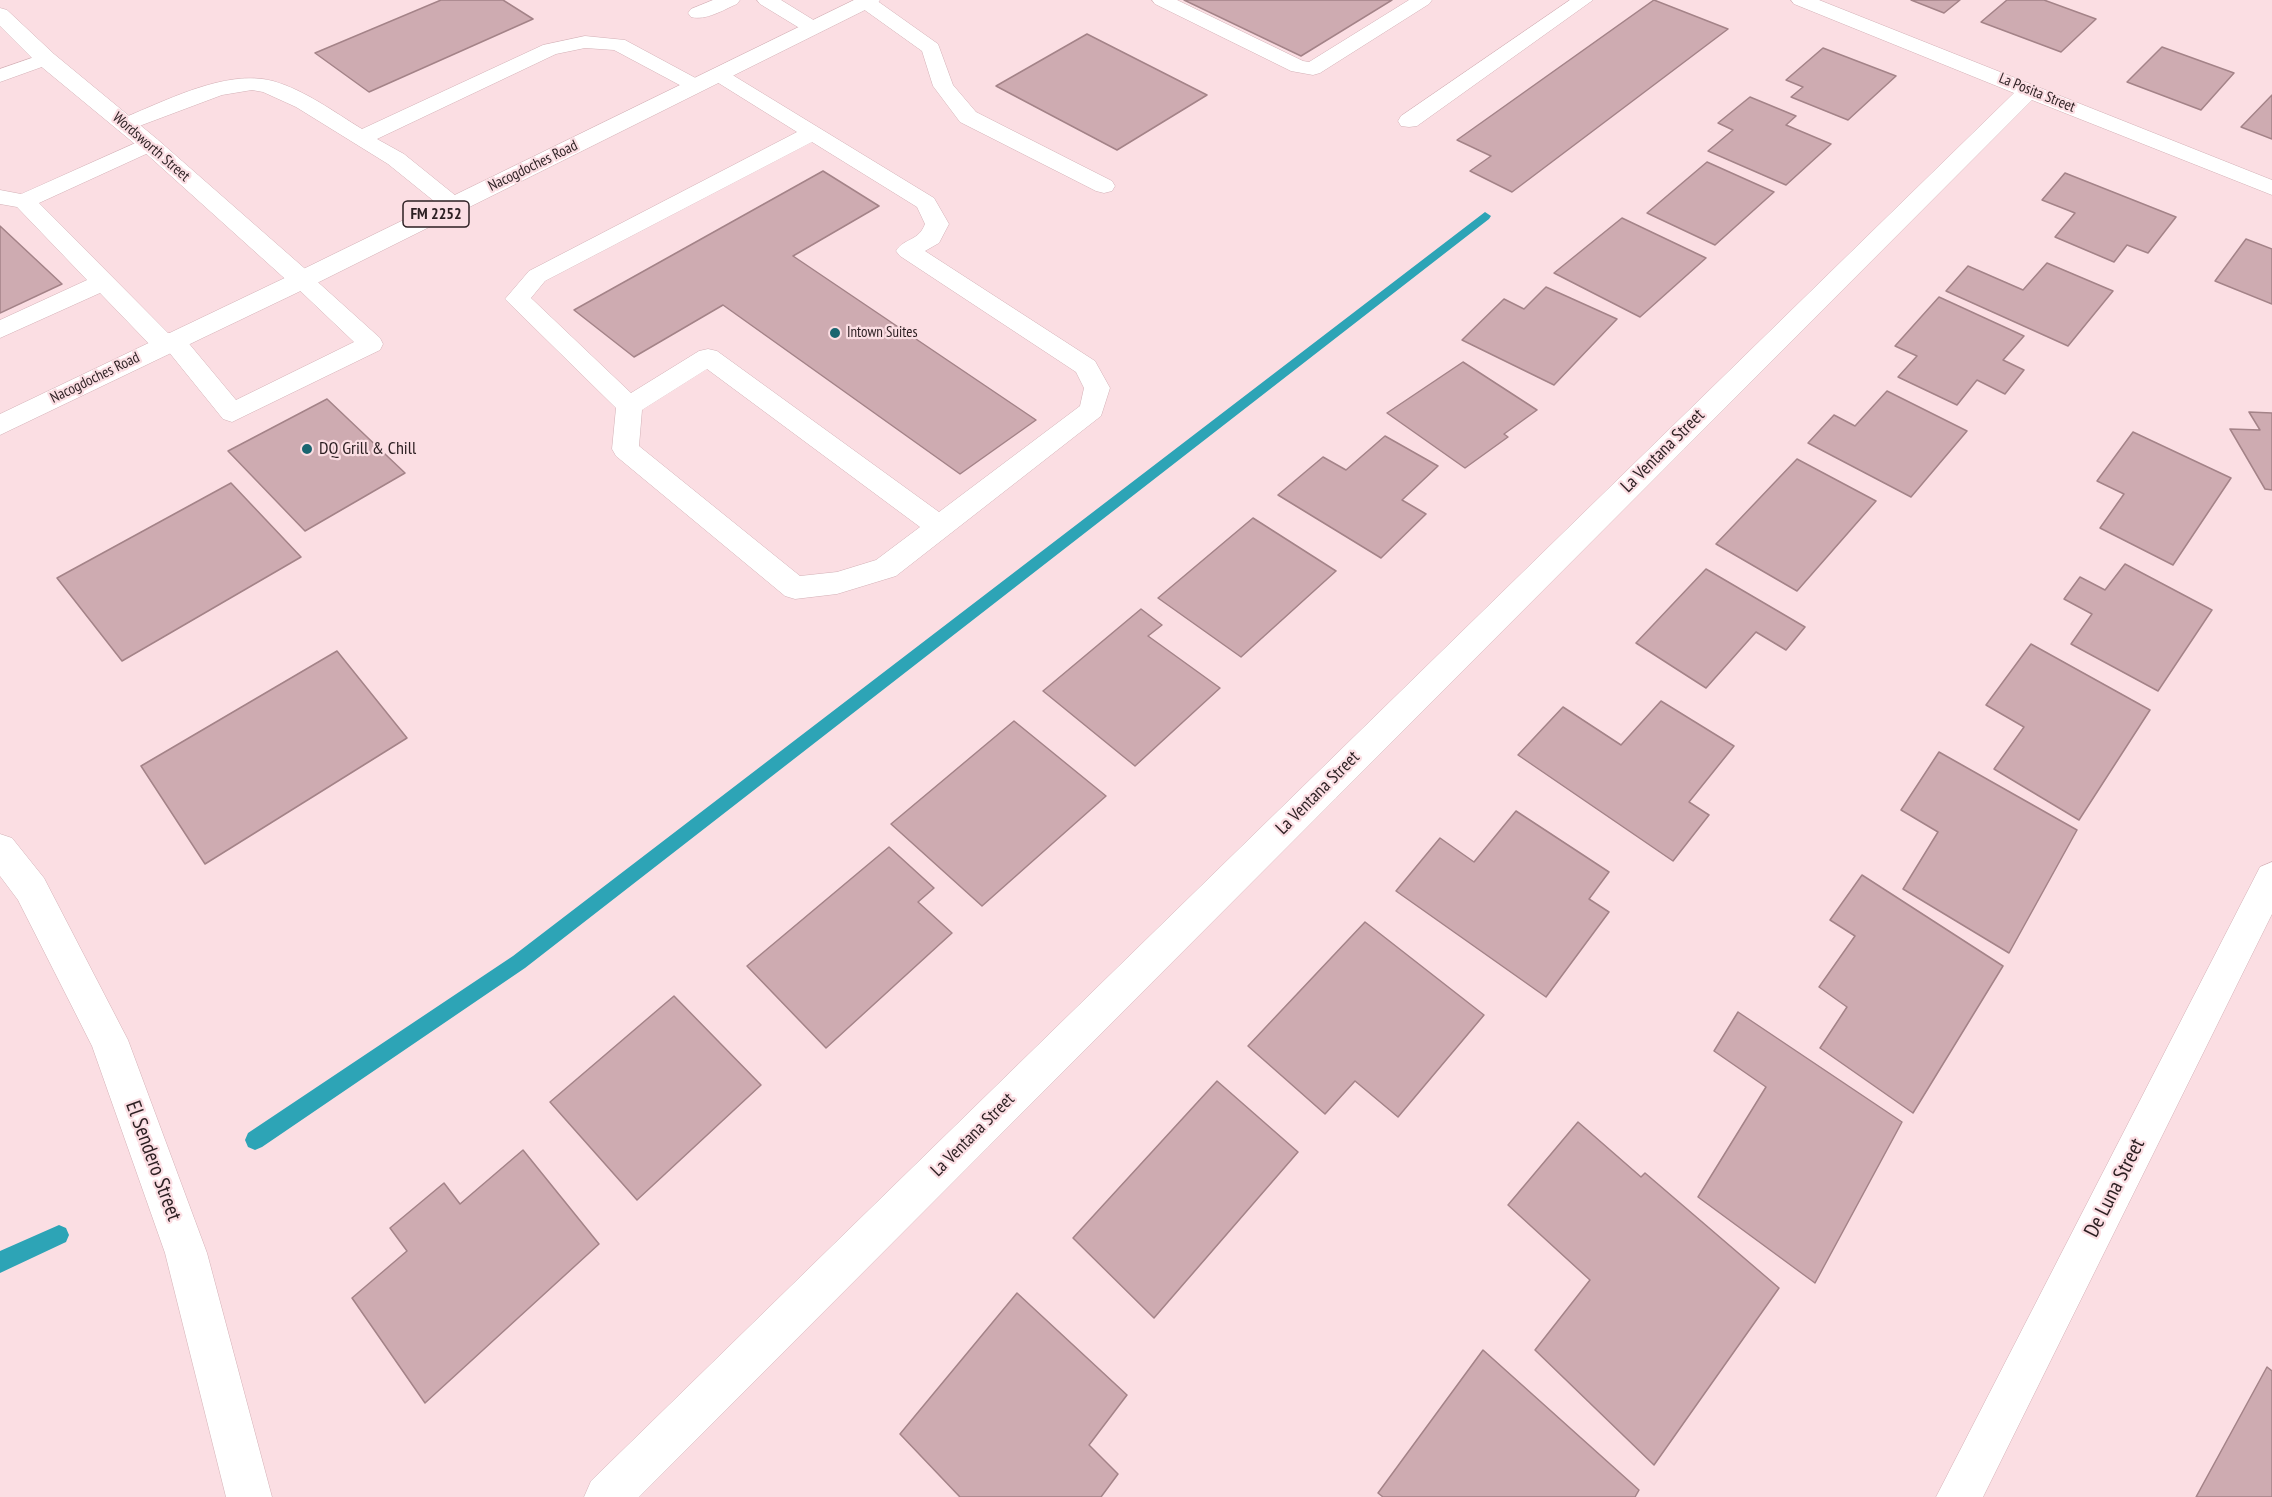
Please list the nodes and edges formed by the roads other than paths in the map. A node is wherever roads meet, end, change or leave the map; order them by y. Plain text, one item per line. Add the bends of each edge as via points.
1 (730, 0) edge
2 (767, 0) edge
3 (1162, 0) edge
4 (1422, 0) edge
5 (1583, 0) edge
6 (1801, 0) edge
7 (868, 1) edge
8 (698, 13) dead end
9 (0, 14) edge
10 (813, 28) junction
11 (46, 59) junction
12 (0, 76) edge
13 (707, 80) junction
14 (2028, 90) junction
15 (1409, 121) dead end
16 (126, 124) junction
17 (812, 133) junction
18 (361, 138) junction
19 (149, 144) junction
20 (1104, 186) dead end
21 (2272, 188) edge
22 (0, 197) edge
23 (24, 201) junction
24 (453, 206) junction
25 (302, 280) junction
26 (102, 282) junction
27 (0, 330) edge
28 (168, 343) junction
29 (629, 406) junction
30 (0, 425) edge
31 (940, 527) junction
32 (0, 849) edge
33 (2272, 878) edge
34 (249, 1497) edge
35 (607, 1497) edge
36 (1959, 1497) edge

1 - 8 lane
2 - 10 lane
3 - 4 lane via 1298,68 1313,69
5 - 15 lane
6 - 14 street, La Posita Street
7 - 10 street, Nacogdoches Road / FM 2252
7 - 20 lane via 931,48 943,86 968,117
9 - 11 street, Wordsworth Street
10 - 13 street, Nacogdoches Road / FM 2252
11 - 12 lane
11 - 16 street, Wordsworth Street
13 - 17 lane
13 - 18 lane via 618,44 585,42 550,49
13 - 24 street, Nacogdoches Road / FM 2252
14 - 21 street, La Posita Street
14 - 35 street, La Ventana Street
16 - 18 lane via 208,93 246,84 287,94
16 - 19 street, Wordsworth Street
17 - 29 lane via 537,276 517,298
17 - 31 lane via 926,203 937,224 931,238 908,251 1086,367 1097,388 1092,410
18 - 24 lane via 396,159
19 - 23 lane
19 - 25 street, Wordsworth Street
22 - 23 lane
23 - 26 lane
24 - 25 street, Nacogdoches Road / FM 2252
25 - 28 street, Nacogdoches Road / FM 2252
25 - 28 lane via 371,344 232,413
26 - 27 lane
26 - 28 lane
28 - 30 street, Nacogdoches Road / FM 2252
29 - 31 lane via 708,357
29 - 31 lane via 625,448 795,588 837,583 886,568
32 - 34 street, El Sendero Street via 31,889 109,1041 186,1253
33 - 36 street, De Luna Street

